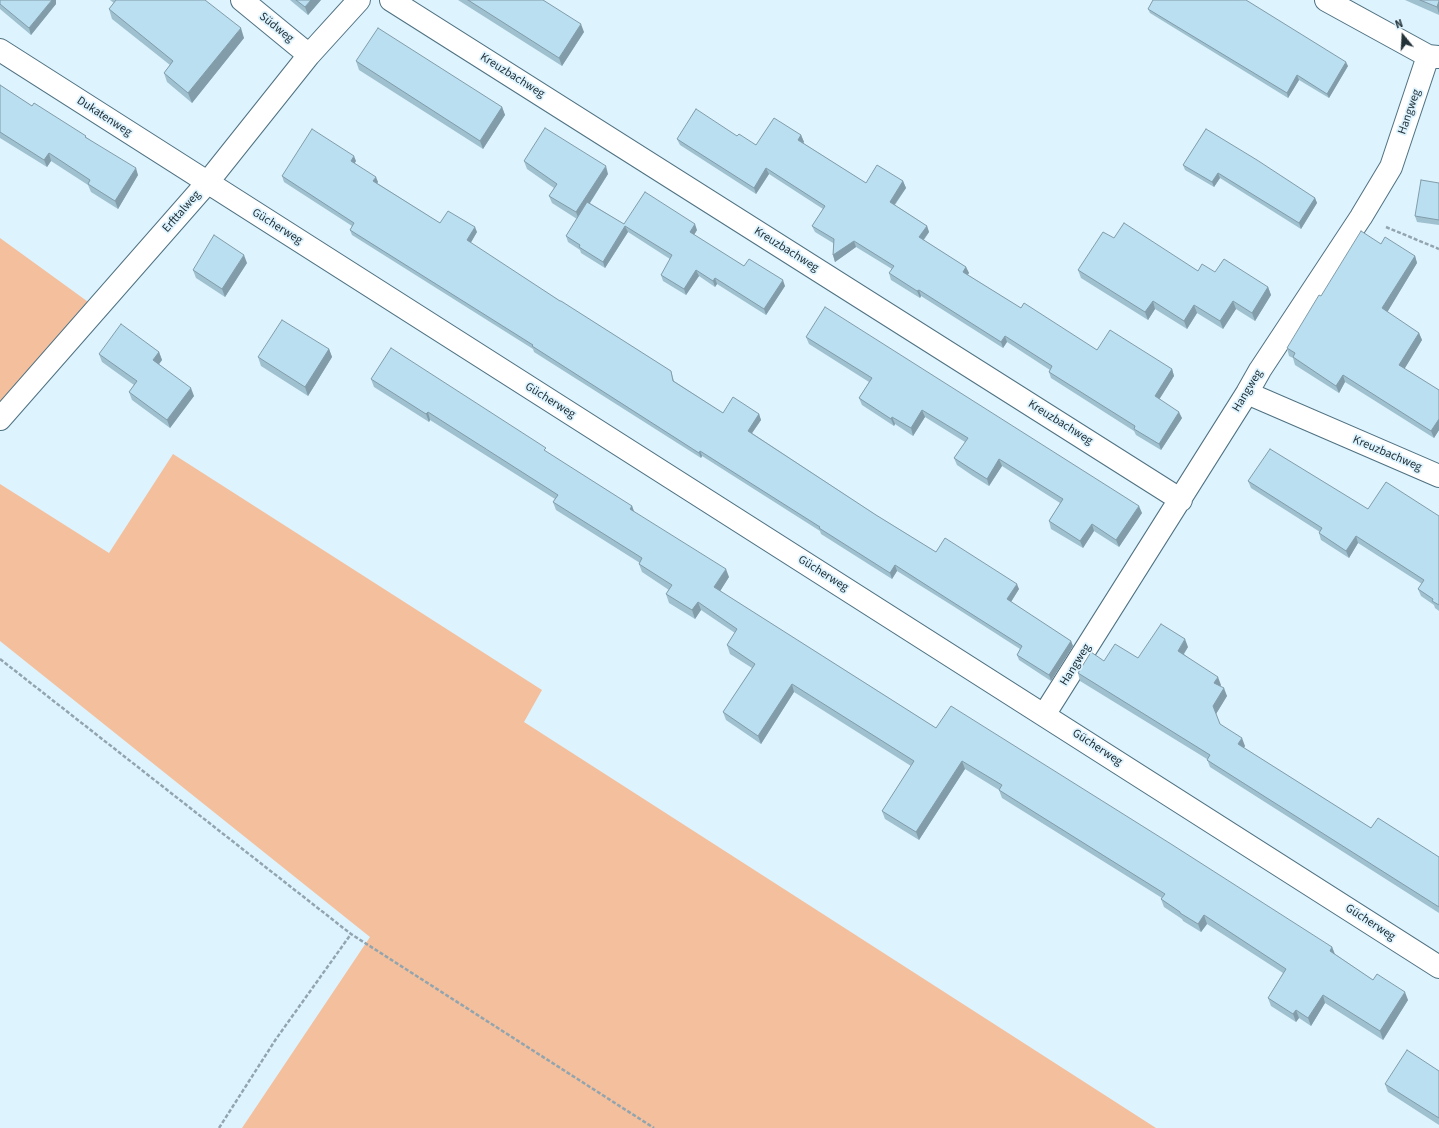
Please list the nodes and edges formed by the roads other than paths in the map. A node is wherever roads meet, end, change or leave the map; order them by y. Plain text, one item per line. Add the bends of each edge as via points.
1 (242, 0) edge
2 (358, 0) edge
3 (391, 0) edge
4 (1326, 0) edge
5 (0, 50) edge
6 (309, 55) junction
7 (1434, 57) edge
8 (207, 183) junction
9 (1248, 394) junction
10 (0, 419) edge
11 (1439, 476) edge
12 (1181, 500) junction
13 (1044, 715) junction
14 (1439, 967) edge

1 - 6 street, Südweg
2 - 6 street, Erfttalweg
3 - 12 street, Kreuzbachweg
4 - 7 street
5 - 8 street, Dukatenweg
6 - 8 street, Erfttalweg
7 - 9 street, Hangweg via 1391,167 1362,216 1260,370
8 - 10 street, Erfttalweg
8 - 13 street, Gücherweg
9 - 11 street, Kreuzbachweg
9 - 12 street, Hangweg
12 - 13 street, Hangweg
13 - 14 street, Gücherweg

